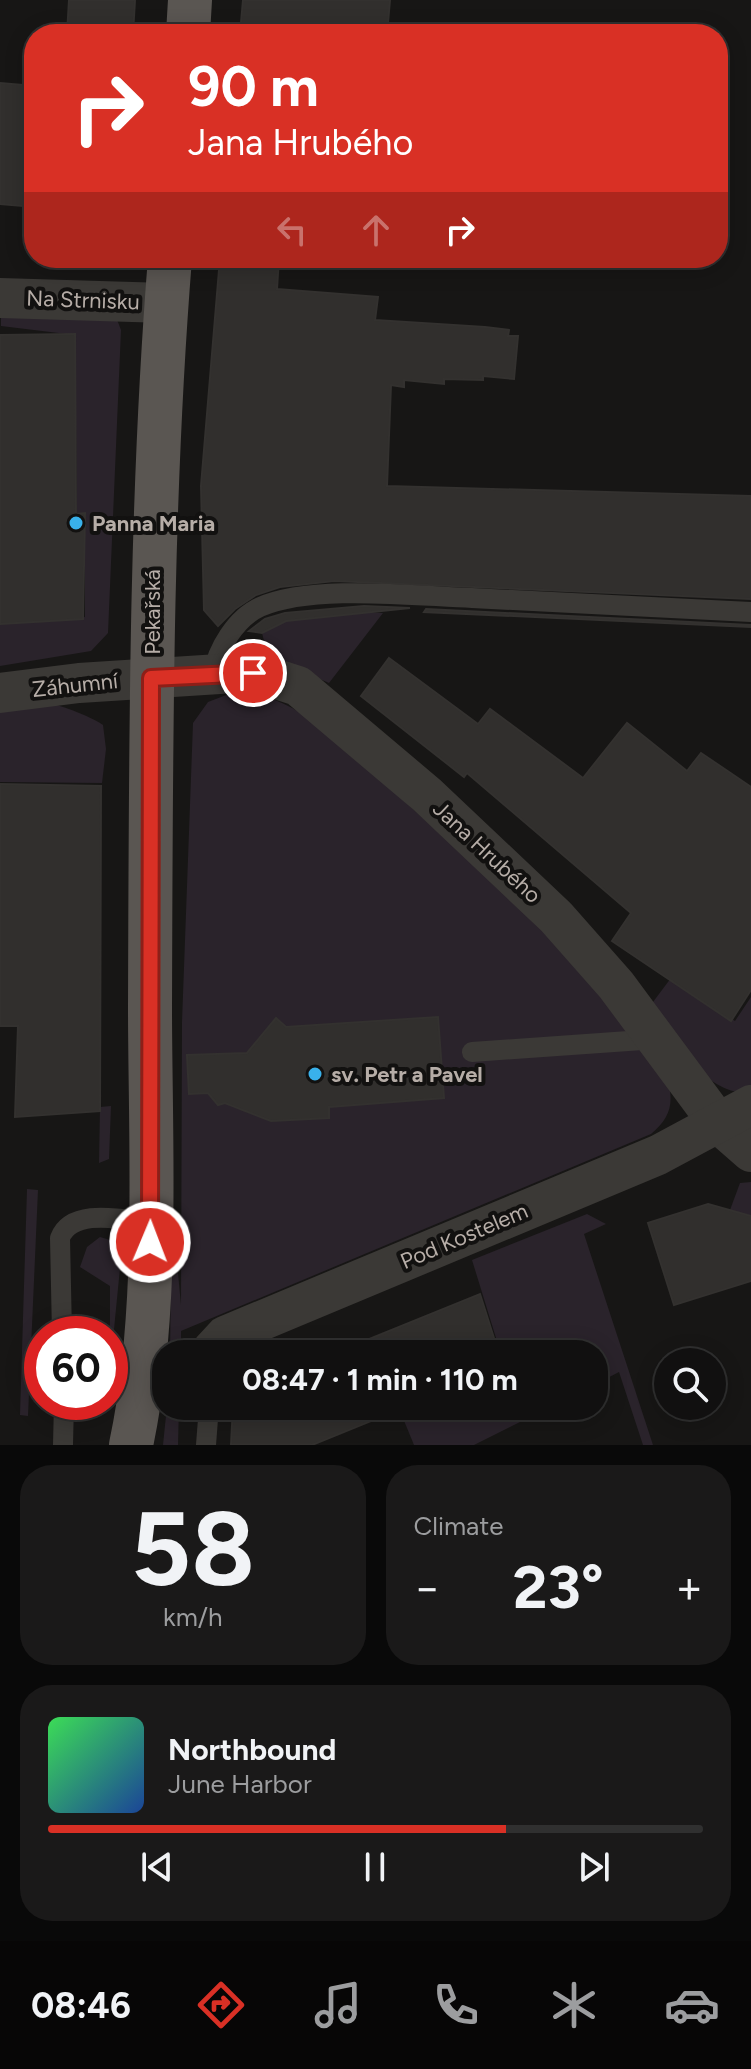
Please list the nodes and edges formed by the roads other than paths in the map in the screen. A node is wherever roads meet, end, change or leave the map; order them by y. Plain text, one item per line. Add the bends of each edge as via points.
1 (190, 0) edge
2 (189, 24) edge
3 (169, 268) edge
4 (0, 298) edge
5 (166, 303) junction
6 (751, 612) edge
7 (213, 674) junction
8 (151, 678) junction
9 (0, 693) edge
10 (657, 1039) junction
11 (472, 1052) dead end
12 (735, 1114) edge
13 (751, 1152) edge
14 (150, 1222) junction
15 (62, 1316) edge
16 (222, 1340) edge
17 (64, 1420) edge
18 (208, 1420) edge
19 (63, 1445) edge
20 (131, 1445) edge
21 (206, 1445) edge

1 - 2 main road
3 - 5 main road, Pekařská
4 - 5 street, Na Strnisku
5 - 8 main road, Pekařská via 154,490
6 - 7 lane via 351,593 254,610 215,657
7 - 8 street, Jana Hrubého
7 - 10 street, Jana Hrubého via 267,676 298,686 317,700 526,888 591,956
8 - 9 street, Záhumní
8 - 14 main road, Pekařská
10 - 11 lane
10 - 12 street, Jana Hrubého
12 - 13 street, Jana Hrubého
12 - 16 street, Pod Kostelem via 596,1182
14 - 15 lane via 85,1220 66,1226 60,1238
14 - 20 main road, Pekařská
17 - 19 lane
18 - 21 lane

